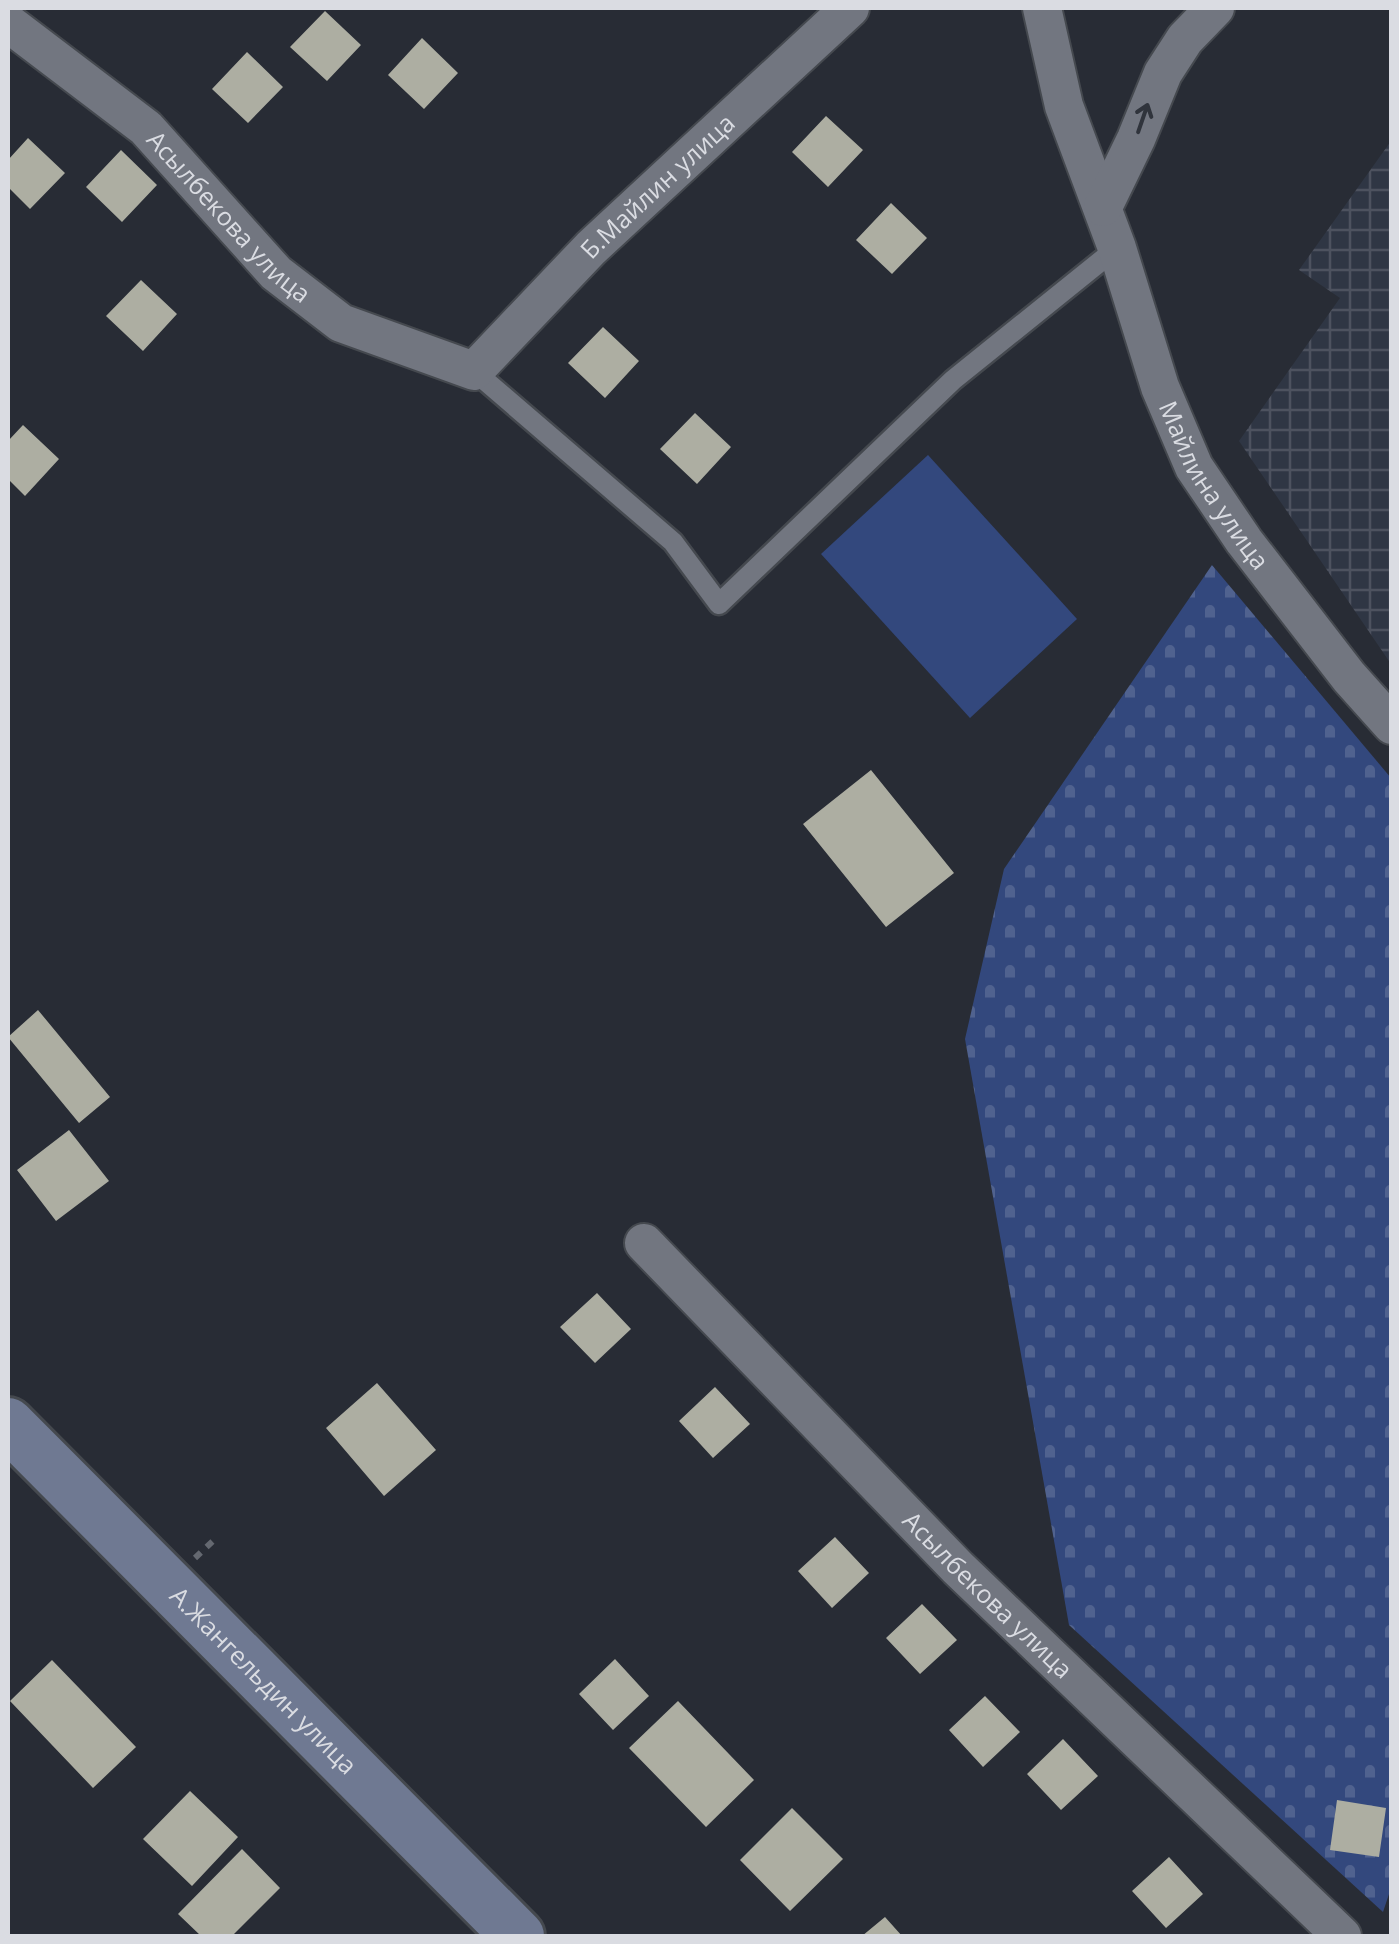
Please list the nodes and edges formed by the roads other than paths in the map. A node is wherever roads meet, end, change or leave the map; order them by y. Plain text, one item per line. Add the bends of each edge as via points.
1 (850, 8) edge
2 (1042, 8) edge
3 (1215, 8) edge
4 (8, 23) edge
5 (1102, 207) junction
6 (1117, 248) junction
7 (474, 371) junction
8 (1392, 725) edge
9 (644, 1243) dead end
10 (8, 1424) edge
11 (518, 1936) edge
12 (1342, 1936) edge

1 - 7 street, Б.Майлин улица via 591,248
2 - 5 street, Майлина улица via 1064,106
5 -> 3 street via 1163,73
4 - 7 street, Асылбекова улица via 146,128 276,273 341,323
5 - 6 street, Майлина улица
6 - 7 lane via 953,380 719,604 673,542
6 - 8 street, Майлина улица via 1160,387 1194,467 1244,541
9 - 12 street, Асылбекова улица via 958,1568
10 - 11 street, А.Жангельдин улица

